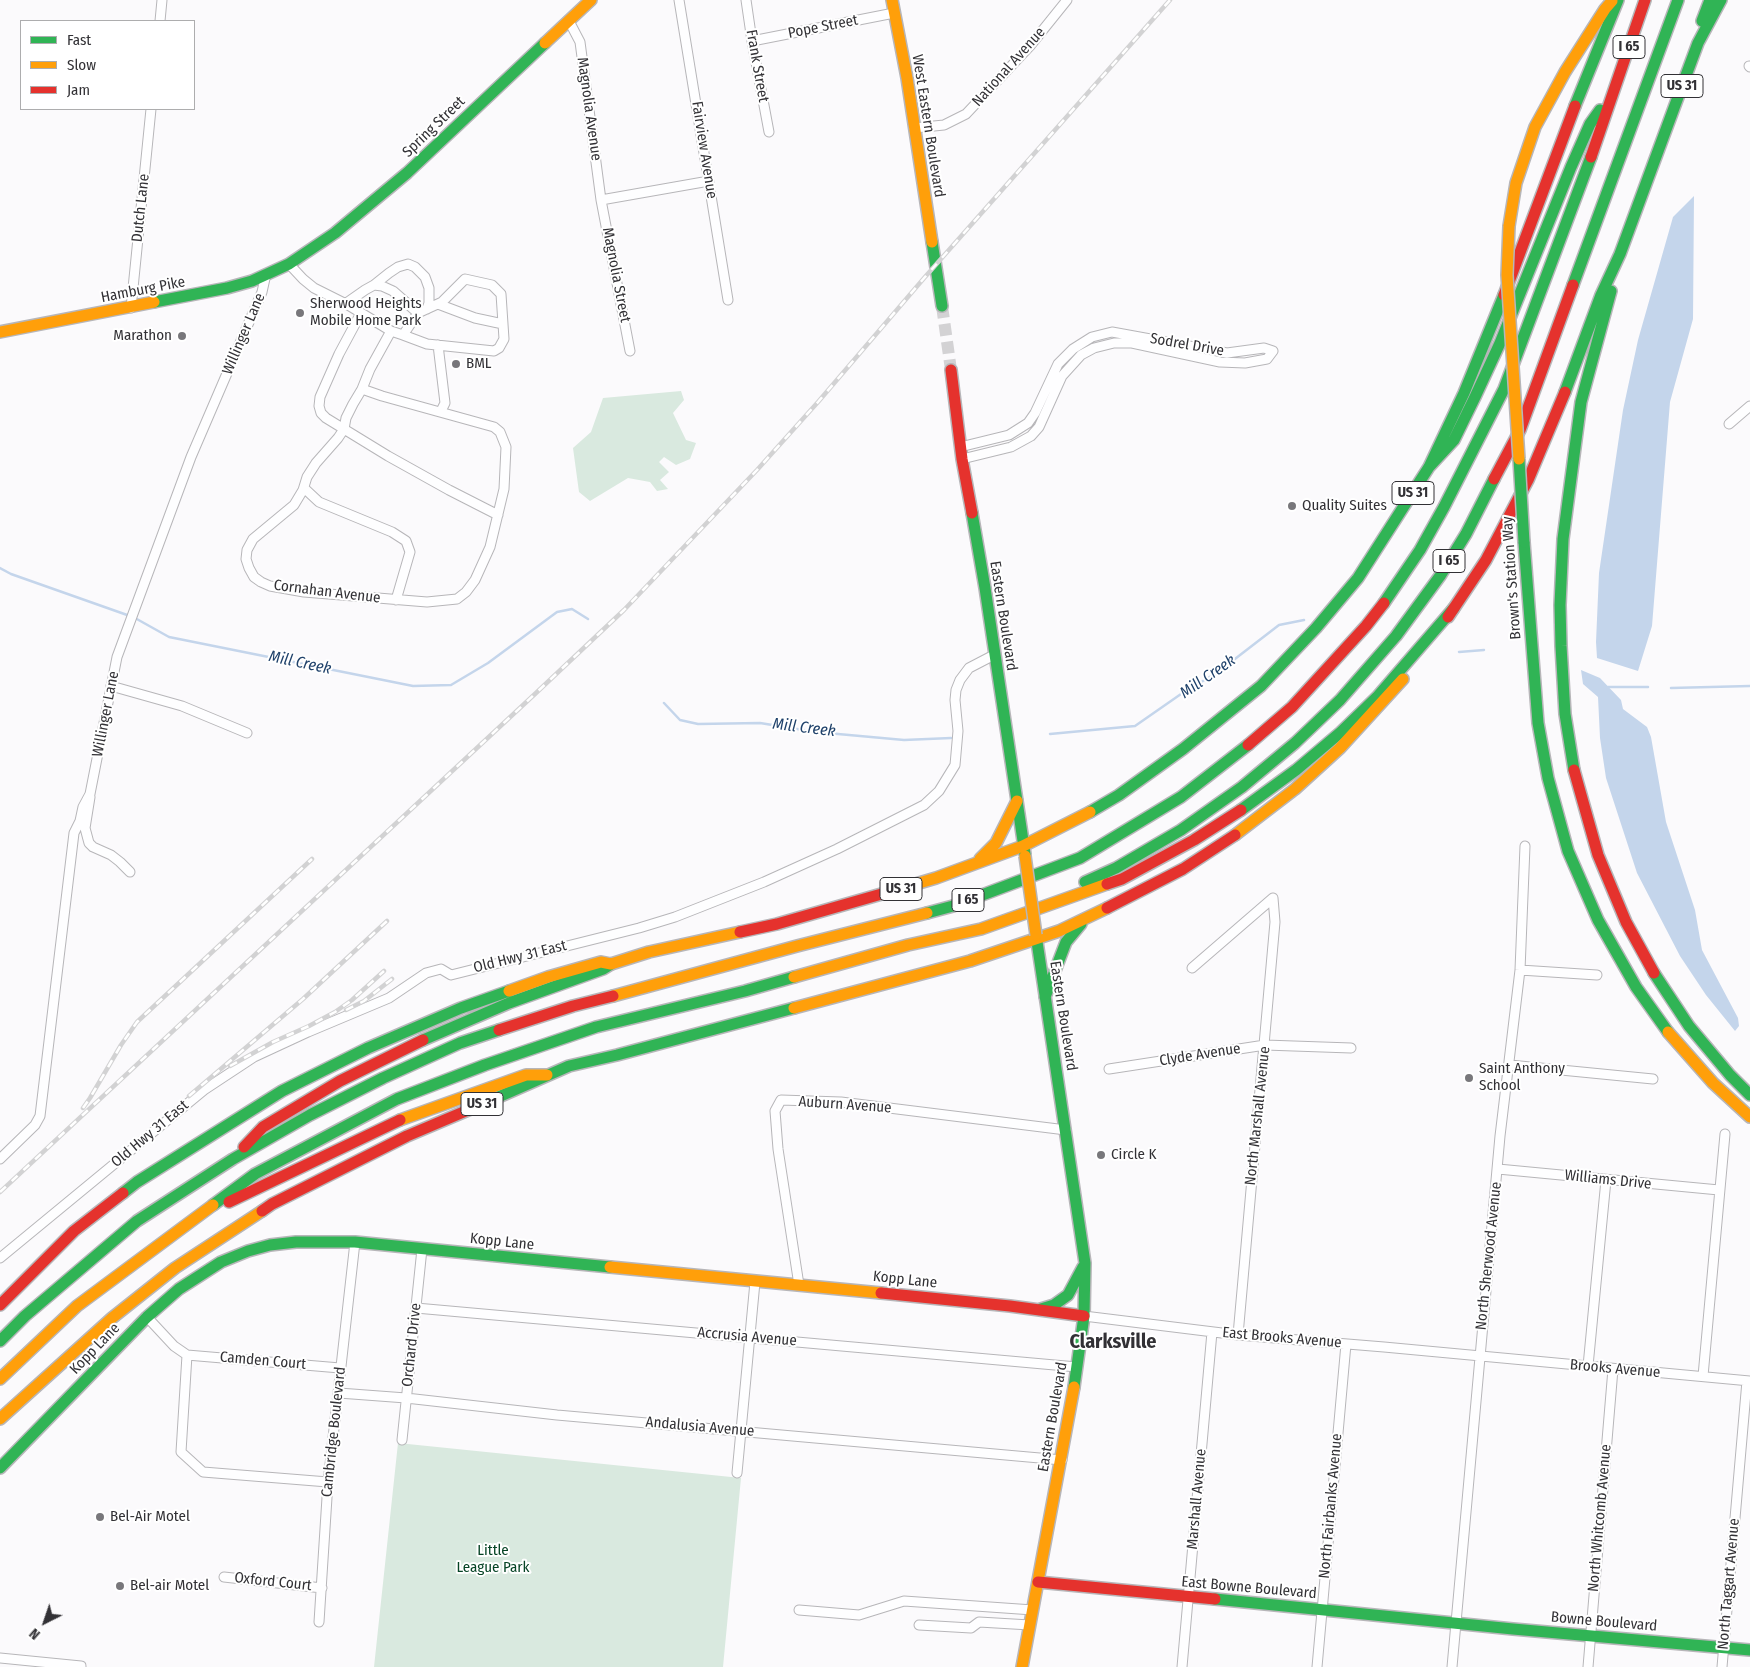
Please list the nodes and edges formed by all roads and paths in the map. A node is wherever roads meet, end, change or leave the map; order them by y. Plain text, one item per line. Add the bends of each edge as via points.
1 (162, 0) edge
2 (591, 0) edge
3 (679, 0) edge
4 (746, 0) edge
5 (892, 0) edge
6 (1067, 0) edge
7 (1613, 0) edge
8 (1618, 0) edge
9 (1645, 0) edge
10 (1678, 0) edge
11 (1710, 0) edge
12 (1721, 0) edge
13 (894, 13) junction
14 (160, 20) edge
15 (568, 21) junction
16 (752, 41) junction
17 (1698, 43) junction
18 (1612, 94) junction
19 (151, 110) edge
20 (914, 128) junction
21 (769, 132) dead end
22 (709, 181) junction
23 (601, 200) junction
24 (1620, 254) junction
25 (289, 264) junction
26 (266, 274) junction
27 (374, 286) junction
28 (728, 300) dead end
29 (345, 304) junction
30 (438, 304) junction
31 (942, 306) tunnel mouth
32 (131, 308) junction
33 (428, 308) junction
34 (361, 313) junction
35 (418, 313) junction
36 (503, 324) junction
37 (391, 331) junction
38 (0, 332) edge
39 (403, 336) junction
40 (438, 345) junction
41 (630, 351) dead end
42 (951, 370) tunnel mouth
43 (362, 388) junction
44 (1750, 406) edge
45 (441, 411) junction
46 (1729, 424) dead end
47 (344, 429) junction
48 (960, 447) junction
49 (962, 460) junction
50 (1429, 467) junction
51 (304, 488) junction
52 (498, 515) junction
53 (396, 600) junction
54 (1454, 608) junction
55 (994, 655) junction
56 (111, 686) junction
57 (248, 733) dead end
58 (90, 794) junction
59 (1018, 801) junction
60 (1526, 846) dead end
61 (1024, 851) junction
62 (975, 863) junction
63 (130, 872) dead end
64 (1087, 918) junction
65 (981, 929) junction
66 (1036, 937) junction
67 (611, 964) junction
68 (1192, 968) dead end
69 (1520, 970) junction
70 (1597, 975) dead end
71 (1045, 997) junction
72 (1265, 1045) junction
73 (1351, 1048) dead end
74 (1510, 1065) junction
75 (1109, 1069) dead end
76 (547, 1075) junction
77 (1653, 1079) dead end
78 (1750, 1095) edge
79 (1750, 1118) edge
80 (1066, 1130) junction
81 (1725, 1134) dead end
82 (0, 1159) edge
83 (233, 1159) junction
84 (1498, 1169) junction
85 (1606, 1180) junction
86 (1719, 1190) junction
87 (191, 1221) junction
88 (355, 1242) junction
89 (422, 1249) junction
90 (0, 1258) edge
91 (1085, 1263) junction
92 (755, 1282) junction
93 (799, 1285) junction
94 (0, 1305) edge
95 (416, 1308) junction
96 (1039, 1310) junction
97 (1084, 1316) junction
98 (148, 1318) junction
99 (1212, 1332) junction
100 (1238, 1335) junction
101 (750, 1337) junction
102 (0, 1341) edge
103 (1346, 1344) junction
104 (187, 1355) junction
105 (1480, 1356) junction
106 (1588, 1366) junction
107 (340, 1368) junction
108 (1077, 1368) junction
109 (1613, 1369) junction
110 (1702, 1376) junction
111 (0, 1379) edge
112 (1749, 1381) edge
113 (338, 1393) junction
114 (406, 1398) junction
115 (0, 1419) edge
116 (741, 1431) junction
117 (402, 1440) dead end
118 (1062, 1460) junction
119 (0, 1468) edge
120 (737, 1473) dead end
121 (328, 1482) junction
122 (224, 1577) dead end
123 (1038, 1582) junction
124 (322, 1588) junction
125 (1188, 1598) junction
126 (799, 1610) dead end
127 (1033, 1610) junction
128 (1322, 1610) junction
129 (319, 1622) dead end
130 (1456, 1622) junction
131 (919, 1625) dead end
132 (1030, 1625) junction
133 (1590, 1636) junction
134 (1724, 1648) junction
135 (1750, 1650) edge
136 (0, 1658) edge
137 (81, 1667) edge
138 (1022, 1667) edge
139 (1182, 1667) edge
140 (1317, 1667) edge
141 (1452, 1667) edge
142 (1588, 1667) edge
143 (1722, 1667) edge

1 - 14 street
2 - 15 main road, Spring Street
3 - 22 street, Fairview Avenue
4 - 16 street, Frank Street
5 - 13 main road, West Eastern Boulevard
6 - 20 street, National Avenue via 1030,46 966,114 944,125
7 - 79 main road, Brown's Station Way, bridge via 1565,72 1535,127 1516,183 1509,226 1507,275 1539,731 1568,851 1598,920 1636,987 1666,1029 1713,1083
8 - 50 main road, US 31 via 1514,270 1464,393
9 - 18 main road, I 65
10 - 65 main road, I 65 via 1520,430 1466,534 1396,636 1340,700 1295,743 1227,798 1181,830 1116,868
11 - 17 main road, US 31 via 1700,25
12 - 17 main road
13 - 16 street, Pope Street
13 - 20 main road, West Eastern Boulevard
15 - 23 street, Magnolia Avenue via 580,42
15 - 25 main road, Spring Street via 408,173 335,233
16 - 21 street, Frank Street
17 - 24 main road, US 31
18 - 50 main road via 1590,124 1578,150 1500,343 1454,440
18 - 83 main road, I 65 via 1504,389 1444,507 1395,589 1366,626 1292,707 1250,744 1144,820 1080,858 953,906 573,1006 460,1043 382,1078
19 - 32 street, Dutch Lane
20 - 31 main road, West Eastern Boulevard
22 - 23 street
22 - 28 street, Fairview Avenue
23 - 41 street, Magnolia Street
24 - 54 main road, US 31 via 1528,480 1486,560
24 - 78 main road via 1581,402 1565,509 1561,646 1570,748 1592,836 1626,922 1652,972 1689,1026
25 - 26 main road, Hamburg Pike
25 - 29 street via 314,288
26 - 32 main road, Hamburg Pike via 227,288
26 - 56 street, Willinger Lane via 262,292 191,457 117,657
27 - 29 street
27 - 33 street via 398,267 408,264 425,277 430,288
27 - 35 street via 393,291
29 - 34 street
30 - 33 street
30 - 36 street
30 - 36 street via 466,279 492,285 501,294
32 - 38 main road, Hamburg Pike
33 - 35 street
34 - 37 street
34 - 47 street via 320,396 321,413
35 - 39 street
36 - 40 street via 504,339 494,351
37 - 39 street
37 - 43 street, Cornahan Avenue
39 - 40 street
40 - 45 street via 444,403
42 - 48 main road, Eastern Boulevard
43 - 45 street, Cornahan Avenue
43 - 47 street, Cornahan Avenue via 346,418
44 - 46 street
45 - 52 street, Cornahan Avenue via 494,427 500,432 506,447 506,468
47 - 51 street, Cornahan Avenue via 316,463
47 - 52 street
48 - 49 main road, Eastern Boulevard
48 - 49 street, Sodrel Drive via 1009,435 1028,423 1058,364 1092,337 1112,332 1227,353 1264,348 1273,351 1268,359 1245,363 1220,362 1132,343 1094,348 1081,355 1062,376 1039,427 1030,436 1011,447
49 - 55 main road, Eastern Boulevard
50 - 61 main road, US 31 via 1358,578 1261,686 1119,795
51 - 53 street, Cornahan Avenue via 319,502 406,541 410,552
51 - 53 street, Cornahan Avenue via 294,505 253,540 247,550 246,559 254,577 270,586 304,592
52 - 53 street, Cornahan Avenue via 490,547 466,592 447,601
54 - 64 main road, US 31 via 1417,662 1382,704 1295,789 1247,827 1183,869
54 - 65 main road via 1377,697 1348,725 1296,770 1241,810 1122,879
55 - 59 main road, Eastern Boulevard
55 - 90 street, Old Hwy 31 East via 970,668 960,680 955,700 958,731 955,765 939,791 924,805 764,882 674,917 451,975 441,969 426,974 389,998 254,1057 204,1090
56 - 57 street via 182,706
56 - 58 street, Willinger Lane
58 - 63 street via 85,828 90,843 111,855
58 - 82 street, Willinger Lane via 74,833 40,1116 35,1126
59 - 61 main road, Eastern Boulevard
59 - 62 main road via 996,843
60 - 69 street, North Sherwood Avenue
61 - 62 main road, US 31
61 - 66 main road, Eastern Boulevard, bridge
62 - 67 main road, US 31 via 894,891 777,924 649,952
64 - 66 main road, US 31
64 - 71 main road via 1066,942
65 - 87 main road, I 65 via 908,945 744,991 596,1027 485,1065 396,1099 298,1150 254,1174
66 - 71 main road, Eastern Boulevard
66 - 76 main road, US 31 via 970,961 568,1066
67 - 83 main road via 603,970 509,1003 427,1038 340,1081 263,1127
67 - 94 main road, US 31 via 601,962 548,977 461,1008 368,1048 282,1091 137,1182 74,1231
68 - 72 street, North Marshall Avenue via 1273,898 1275,922
69 - 70 street
69 - 74 street, North Sherwood Avenue
71 - 80 main road, Eastern Boulevard
72 - 73 street, Clyde Avenue
72 - 75 street, Clyde Avenue
72 - 100 street, North Marshall Avenue
74 - 77 street
74 - 84 street, North Sherwood Avenue
76 - 87 main road via 526,1075 390,1124
76 - 115 main road, US 31 via 407,1136 272,1204 175,1268 112,1318
80 - 91 main road, Eastern Boulevard
80 - 93 street, Auburn Avenue via 850,1104 781,1100 775,1111 778,1149
81 - 86 street
83 - 102 main road, I 65 via 137,1221
84 - 85 street, Williams Drive
84 - 105 street, North Sherwood Avenue
85 - 86 street, Williams Drive
85 - 106 street
86 - 110 street
87 - 111 main road, I 65 via 77,1306
88 - 89 main road, Kopp Lane
88 - 98 main road, Kopp Lane via 296,1242 248,1251 198,1276
88 - 107 street, Cambridge Boulevard
89 - 92 main road, Kopp Lane
89 - 95 street, Orchard Drive
91 - 96 main road via 1068,1294 1054,1305
91 - 97 main road, Eastern Boulevard
92 - 93 main road, Kopp Lane
92 - 101 street
93 - 96 main road, Kopp Lane
95 - 101 street, Accrusia Avenue
95 - 114 street, Orchard Drive
96 - 97 main road, Kopp Lane
97 - 99 street, East Brooks Avenue
97 - 108 main road, Eastern Boulevard
98 - 104 street
98 - 119 main road, Kopp Lane
99 - 100 street, East Brooks Avenue
99 - 125 street, Marshall Avenue
100 - 103 street, East Brooks Avenue
101 - 108 street, Accrusia Avenue
101 - 116 street
103 - 105 street, East Brooks Avenue
103 - 128 street, North Fairbanks Avenue
104 - 107 street, Camden Court
104 - 121 street via 181,1452 195,1466 203,1472
105 - 106 street, Brooks Avenue
105 - 130 street, North Sherwood Avenue
106 - 109 street, Brooks Avenue
107 - 113 street, Cambridge Boulevard
108 - 118 main road, Eastern Boulevard
109 - 110 street, Brooks Avenue
109 - 133 street, North Whitcomb Avenue
110 - 112 street, Brooks Avenue
112 - 134 street, North Taggart Avenue
113 - 114 street, Andalusia Avenue
113 - 121 street, Cambridge Boulevard
114 - 116 street, Andalusia Avenue
114 - 117 street, Orchard Drive
116 - 118 street, Andalusia Avenue
116 - 120 street
118 - 123 main road, Eastern Boulevard
121 - 124 street, Cambridge Boulevard
122 - 124 street, Oxford Court
123 - 125 main road, East Bowne Boulevard
123 - 127 main road, Eastern Boulevard
124 - 129 street, Cambridge Boulevard
125 - 128 main road, East Bowne Boulevard
125 - 139 street, Marshall Avenue
126 - 127 street via 859,1615 904,1601
127 - 132 main road, Eastern Boulevard
128 - 130 main road, East Bowne Boulevard
128 - 140 street, North Fairbanks Avenue
130 - 133 main road, Bowne Boulevard
130 - 141 street, North Sherwood Avenue
131 - 132 street via 971,1628 979,1622
132 - 138 main road, Eastern Boulevard
133 - 134 main road, Bowne Boulevard
133 - 142 street, North Whitcomb Avenue
134 - 135 main road, Bowne Boulevard
134 - 143 street, North Taggart Avenue
136 - 137 street

